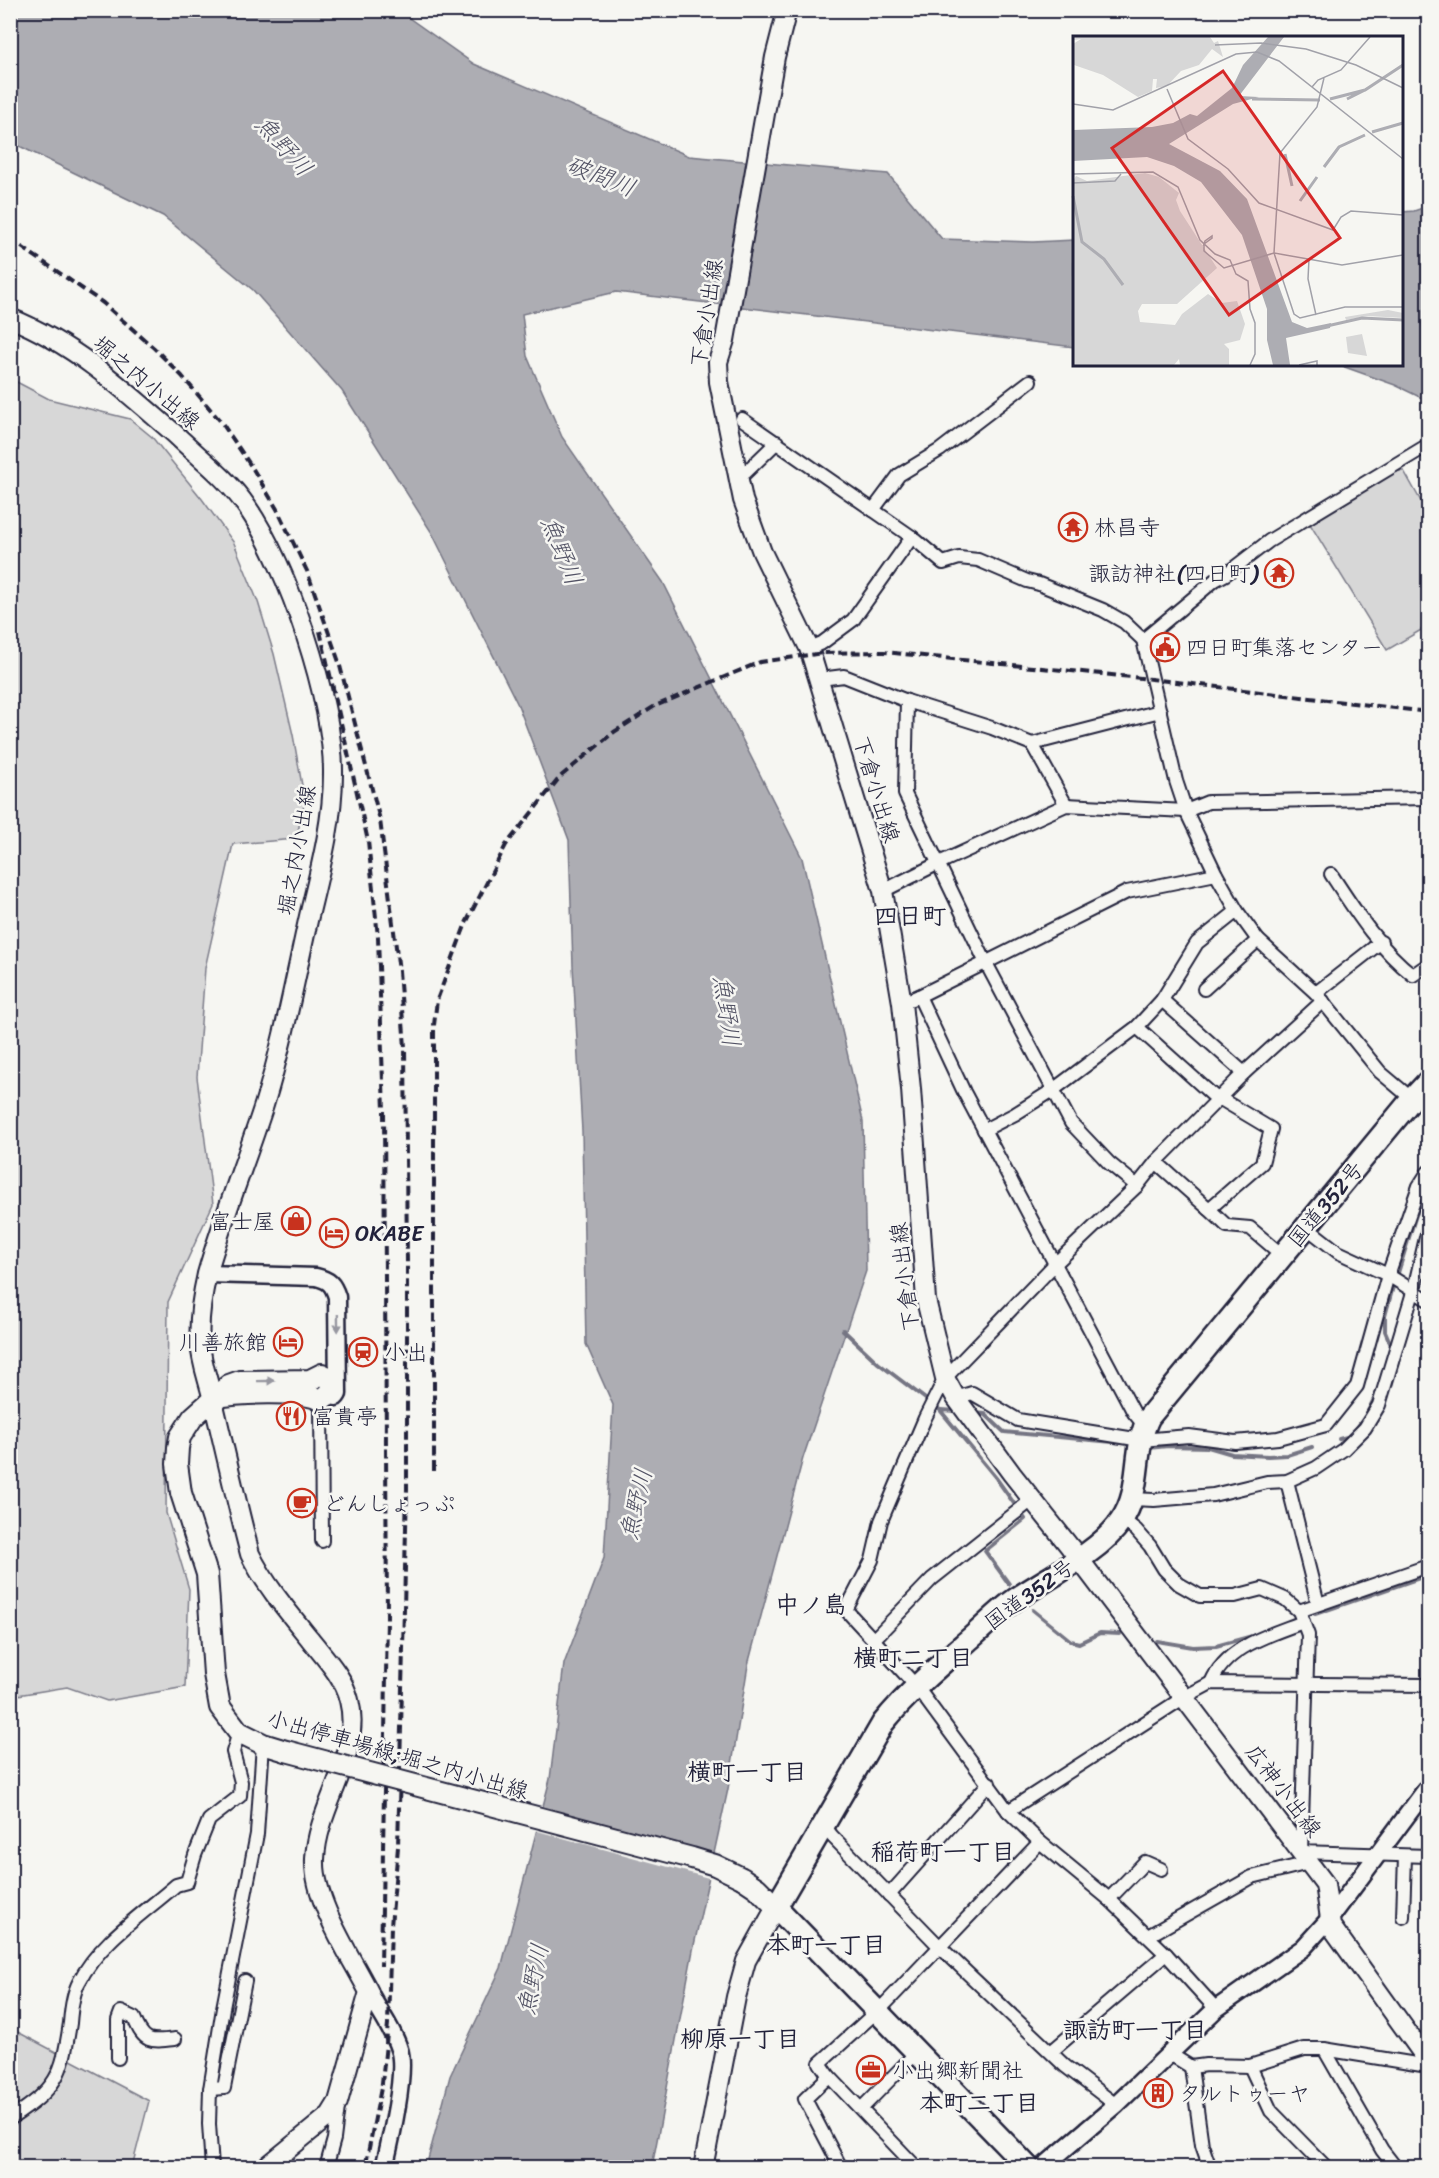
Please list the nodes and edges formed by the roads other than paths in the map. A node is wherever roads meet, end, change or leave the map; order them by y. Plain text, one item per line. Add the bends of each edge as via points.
1 (787, 10) edge
2 (10, 318) edge
3 (1030, 381) dead end
4 (742, 419) dead end
5 (777, 441) junction
6 (1428, 445) edge
7 (737, 474) junction
8 (873, 510) junction
9 (912, 537) junction
10 (1143, 640) junction
11 (809, 648) junction
12 (820, 679) junction
13 (907, 701) junction
14 (1160, 711) junction
15 (1032, 744) junction
16 (1428, 798) edge
17 (1066, 805) junction
18 (1186, 812) junction
19 (939, 863) junction
20 (1216, 874) junction
21 (1331, 874) dead end
22 (883, 891) junction
23 (1237, 911) junction
24 (1258, 940) junction
25 (1381, 942) junction
26 (986, 963) junction
27 (1426, 966) dead end
28 (1204, 989) dead end
29 (1319, 997) junction
30 (911, 999) junction
31 (1162, 1000) junction
32 (1137, 1027) junction
33 (1244, 1073) junction
34 (1428, 1082) edge
35 (1053, 1090) junction
36 (1219, 1099) junction
37 (1412, 1099) junction
38 (984, 1130) junction
39 (1156, 1162) junction
40 (1428, 1172) edge
41 (1137, 1186) junction
42 (1209, 1209) junction
43 (1306, 1227) junction
44 (1428, 1229) edge
45 (1282, 1255) junction
46 (1056, 1263) junction
47 (207, 1274) junction
48 (1393, 1278) junction
49 (1414, 1289) junction
50 (1428, 1300) edge
51 (945, 1378) junction
52 (213, 1398) junction
53 (956, 1398) junction
54 (321, 1400) junction
55 (1143, 1432) junction
56 (1287, 1481) junction
57 (1132, 1500) junction
58 (1025, 1507) junction
59 (1122, 1519) junction
60 (322, 1541) dead end
61 (1078, 1559) junction
62 (1428, 1566) edge
63 (1318, 1604) junction
64 (1301, 1617) junction
65 (874, 1639) junction
66 (1211, 1683) junction
67 (1307, 1683) junction
68 (1428, 1685) edge
69 (916, 1686) junction
70 (1183, 1698) junction
71 (239, 1732) junction
72 (263, 1744) junction
73 (989, 1783) junction
74 (1428, 1787) edge
75 (1008, 1811) junction
76 (823, 1824) junction
77 (1040, 1842) junction
78 (1378, 1855) junction
79 (1405, 1856) junction
80 (1428, 1856) edge
81 (1305, 1857) junction
82 (1161, 1869) dead end
83 (889, 1895) junction
84 (1109, 1899) junction
85 (776, 1907) junction
86 (1331, 1917) junction
87 (1403, 1917) dead end
88 (1148, 1936) junction
89 (940, 1947) junction
90 (1166, 1954) junction
91 (244, 1981) dead end
92 (369, 1992) junction
93 (1216, 2009) junction
94 (877, 2012) junction
95 (175, 2039) dead end
96 (1324, 2049) junction
97 (1052, 2051) junction
98 (916, 2053) junction
99 (1170, 2054) junction
100 (118, 2058) dead end
101 (1428, 2061) edge
102 (1250, 2066) junction
103 (1428, 2066) edge
104 (1191, 2067) junction
105 (829, 2076) junction
106 (210, 2089) junction
107 (338, 2102) junction
108 (1116, 2105) junction
109 (861, 2109) junction
110 (10, 2119) edge
111 (1326, 2167) edge
112 (212, 2168) edge
113 (265, 2168) edge
114 (326, 2168) edge
115 (384, 2168) edge
116 (703, 2168) edge
117 (844, 2168) edge
118 (917, 2168) edge
119 (1029, 2168) edge
120 (1042, 2168) edge
121 (1209, 2168) edge
122 (1396, 2168) edge

1 - 7 main road, 下倉小出線 via 718,363
2 - 47 main road, 堀之内小出線 via 80,355 131,395 231,486 274,554 318,677 332,744 331,809 272,1077
3 - 8 street via 940,450 899,475
4 - 5 street
5 - 7 street via 745,473
5 - 8 street
6 - 10 street via 1269,541
7 - 11 main road, 下倉小出線 via 762,552
8 - 9 street
9 - 10 street via 943,563 959,558 978,560 1103,610
9 - 11 street via 853,620 822,644
10 - 14 street
11 - 12 main road, 下倉小出線
12 - 13 street via 844,676
12 - 22 main road, 下倉小出線
13 - 15 street
13 - 19 street via 905,794
14 - 15 street
14 - 18 street
15 - 17 street
16 - 18 street via 1208,802
17 - 18 street
17 - 19 street
18 - 20 street
19 - 22 street
19 - 26 street
20 - 23 street
20 - 26 street via 1127,892
21 - 25 street
22 - 30 main road, 下倉小出線
23 - 24 street
23 - 31 street via 1197,943
24 - 28 street
24 - 29 street
25 - 27 street via 1413,975
25 - 29 street
26 - 30 street
26 - 35 street
29 - 33 street
29 - 37 street via 1380,1072
30 - 38 street
30 - 51 main road, 下倉小出線 via 911,1089 926,1300
31 - 32 street
31 - 33 street
32 - 35 street
32 - 36 street
33 - 36 street
34 - 37 highway, 国道352号
35 - 38 street
35 - 41 street via 1071,1123 1108,1163
36 - 39 street
36 - 42 street via 1271,1129 1262,1163
37 - 43 highway, 国道352号
38 - 46 street
39 - 41 street
39 - 42 street
40 - 48 street via 1419,1186
41 - 46 street
42 - 45 street via 1227,1226 1250,1228
43 - 45 highway, 国道352号
43 - 48 street via 1338,1252
44 - 49 street
45 - 55 highway, 国道352号 via 1183,1373
46 - 51 street
46 - 55 street
47 - 52 main road, 堀之内小出線 via 201,1301 200,1342
47 -> 54 street via 328,1280 338,1297 338,1394 331,1401
48 - 49 street
48 - 55 street via 1357,1386 1326,1425 1278,1438 1234,1442
49 - 50 street
49 - 56 street via 1385,1389 1365,1428 1344,1449
51 - 53 main road, 下倉小出線
51 - 65 street via 881,1521 872,1560 846,1610
52 - 54 main road, 小出停車場線;堀之内小出線 via 236,1382 310,1380 322,1374 332,1387
52 - 71 main road, 小出停車場線;堀之内小出線 via 180,1437 177,1464 181,1493 207,1574 220,1707
52 - 92 main road, 堀之内小出線 via 254,1561 337,1672 349,1698 350,1740 318,1838 316,1879 325,1906
53 - 55 street via 972,1393 1018,1420
53 - 58 main road, 下倉小出線
54 - 60 street
55 - 57 highway, 国道352号
56 - 57 street via 1213,1495
56 - 63 street
57 - 59 highway, 国道352号
58 - 61 main road, 下倉小出線
58 - 65 street via 932,1579
59 - 61 highway, 国道352号 via 1108,1536
59 - 64 street via 1136,1530 1179,1584 1200,1596 1236,1596 1262,1589 1285,1599
61 - 69 highway, 国道352号 via 1013,1601
61 - 70 main road, 広神小出線
62 - 63 street
63 - 64 street
64 - 66 street via 1247,1643 1216,1672
64 - 67 street via 1308,1635
65 - 69 street
66 - 67 street
66 - 70 street
67 - 68 street
67 - 81 street
69 - 73 street
69 - 76 highway, 国道352号 via 883,1723
70 - 75 street
70 - 81 main road, 広神小出線
71 - 72 main road, 小出停車場線;堀之内小出線
71 - 110 street via 233,1752 242,1782 240,1796 209,1820 187,1882 176,1885 90,1963 77,1985 60,2073 40,2100
72 - 85 main road, 小出停車場線;堀之内小出線, bridge via 715,1865 757,1888
72 - 106 street via 257,1834
73 - 75 street
73 - 83 street
74 - 78 street
75 - 77 street
76 - 83 street
76 - 85 highway, 国道352号
77 - 84 street
77 - 89 street
78 - 79 street
78 - 81 street
78 - 86 street
79 - 80 street
79 - 87 street
81 - 86 main road, 広神小出線 via 1325,1884
81 - 88 street via 1252,1877
82 - 84 street via 1144,1862
83 - 89 street
84 - 88 street
85 - 94 highway
85 - 116 main road via 746,1961 735,1997
86 - 93 street via 1303,1948
86 - 101 main road, 広神小出線 via 1330,1926
88 - 90 street
89 - 94 street
89 - 97 street
90 - 93 street
90 - 97 street
91 - 106 street via 224,2088
92 - 107 main road
92 - 115 street via 400,2052 400,2091
93 - 99 street
94 - 98 highway
94 - 105 street via 820,2064
95 - 100 street via 140,2035 134,2018 121,2012
96 - 102 street via 1304,2049
96 - 103 street
96 - 122 street via 1382,2151
97 - 108 street via 1065,2066
98 - 109 street
98 - 119 highway
99 - 104 street
99 - 108 street
102 - 104 street
102 - 111 street via 1271,2111
104 - 121 street
105 - 109 street
105 - 117 street via 805,2099
106 - 112 street
107 - 113 main road via 330,2115
107 - 114 street
108 - 120 street
109 - 118 street

